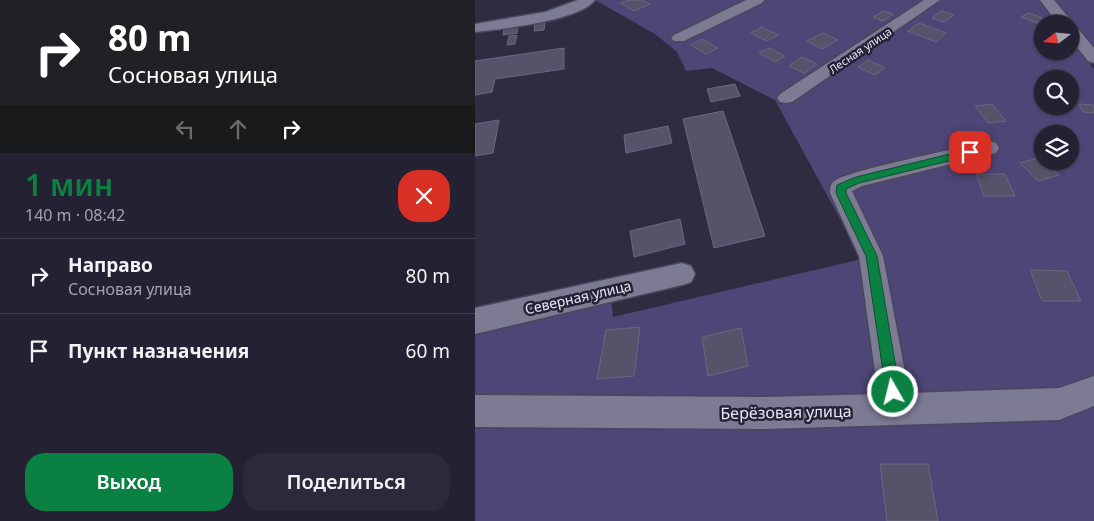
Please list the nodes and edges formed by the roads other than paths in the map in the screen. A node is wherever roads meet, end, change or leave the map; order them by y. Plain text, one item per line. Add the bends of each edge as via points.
1 (588, 0) edge
2 (757, 0) edge
3 (933, 0) edge
4 (1047, 0) edge
5 (1059, 15) edge
6 (475, 28) edge
7 (679, 38) dead end
8 (1079, 39) edge
9 (1094, 58) edge
10 (786, 98) dead end
11 (989, 148) dead end
12 (682, 274) dead end
13 (475, 321) edge
14 (1094, 392) edge
15 (896, 409) junction
16 (475, 411) edge

1 - 6 street via 558,14
2 - 7 street
3 - 10 street, Лесная улица
4 - 5 street
8 - 9 street
11 - 15 street via 856,180 841,187 873,262
12 - 13 street, Северная улица
14 - 15 street, Берёзовая улица via 1059,404
15 - 16 street, Берёзовая улица via 765,413

